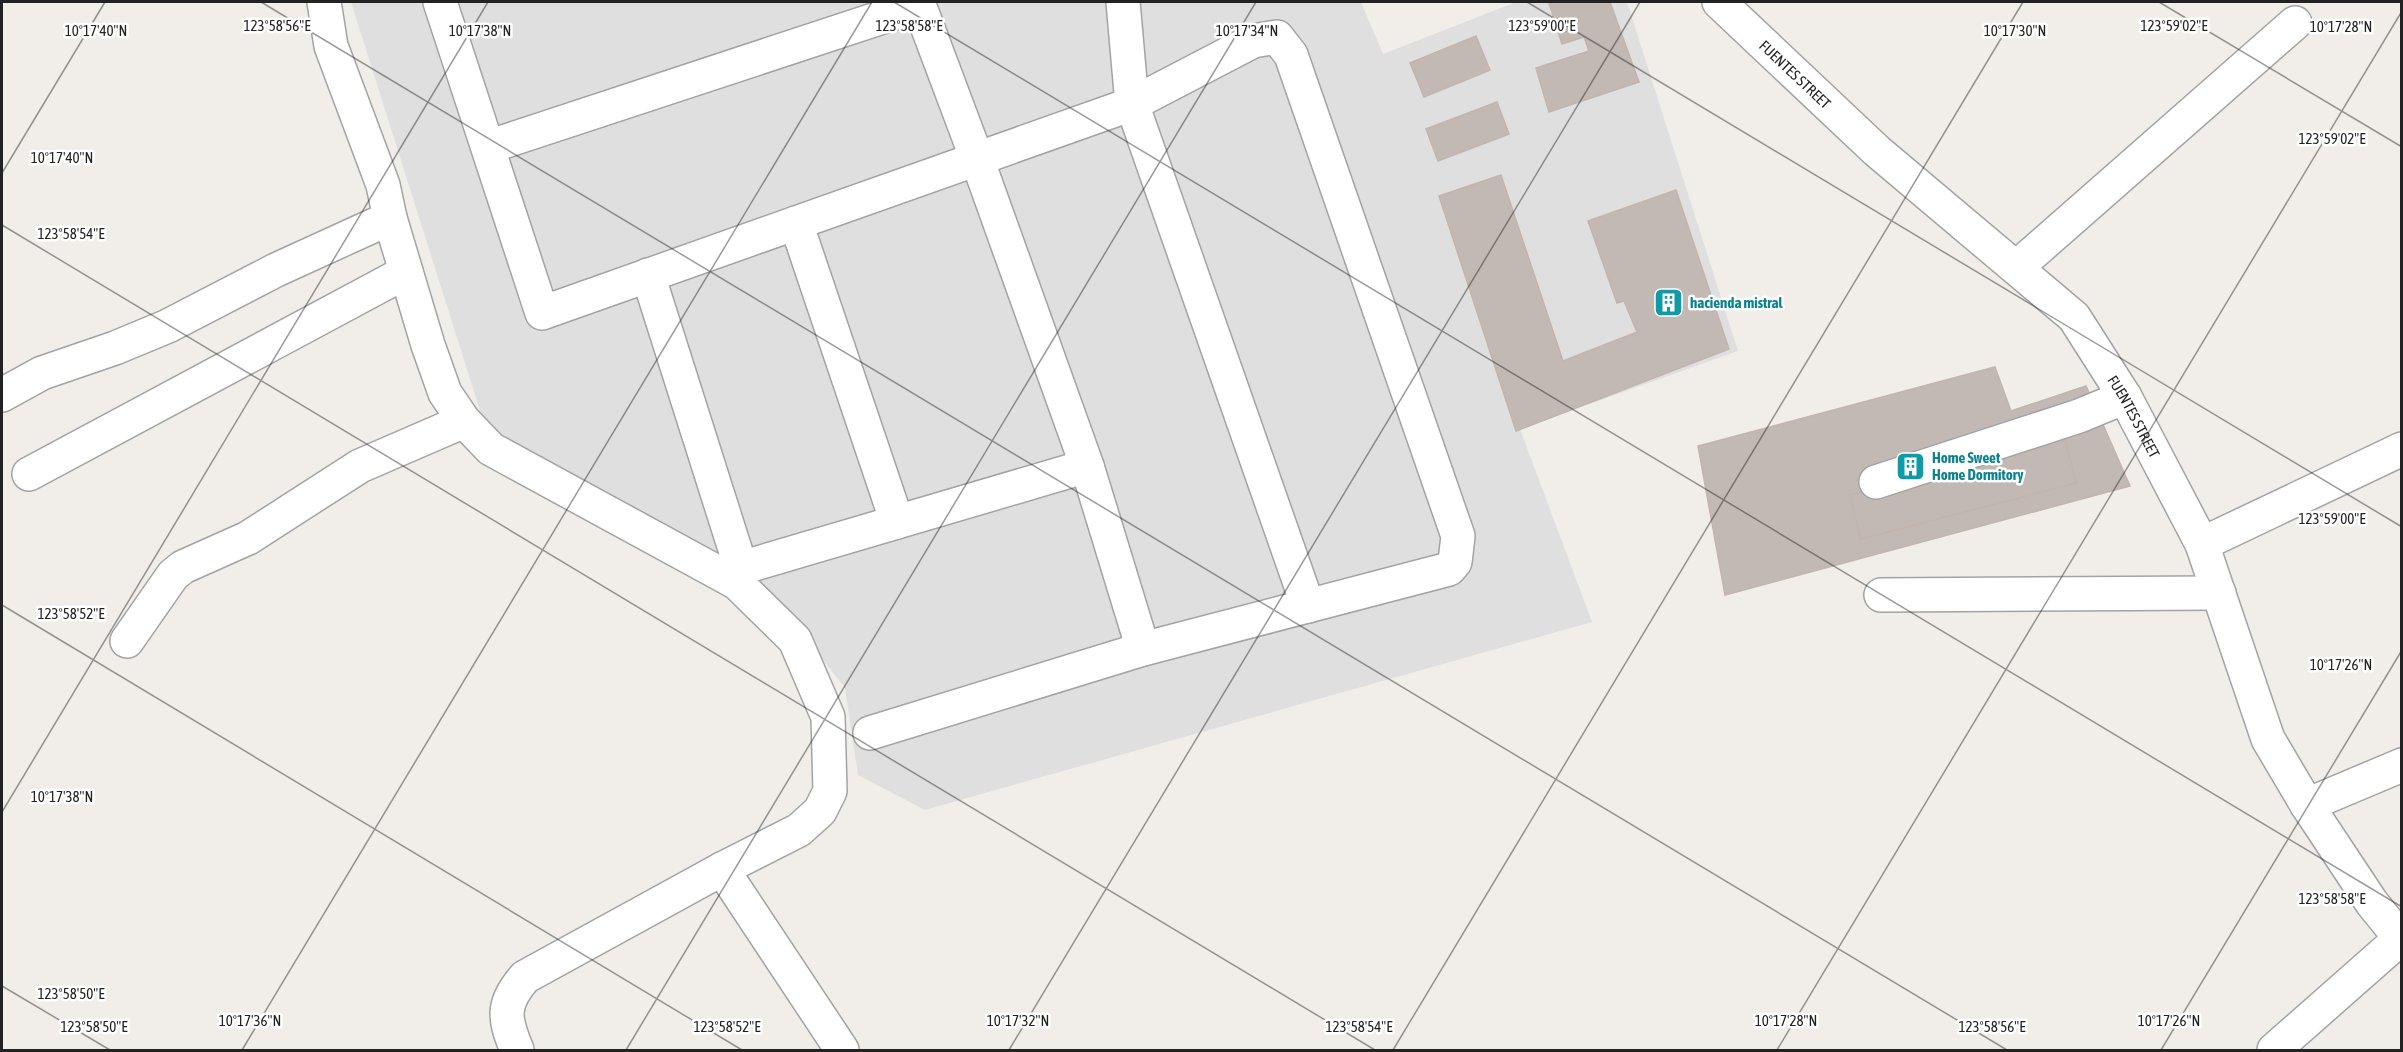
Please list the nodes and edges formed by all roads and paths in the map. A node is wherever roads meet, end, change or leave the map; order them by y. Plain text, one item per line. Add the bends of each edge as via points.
1 (324, 2) edge
2 (440, 2) edge
3 (1123, 2) edge
4 (1719, 2) edge
5 (919, 3) edge
6 (2295, 23) dead end
7 (1132, 104) junction
8 (488, 147) junction
9 (977, 159) junction
10 (390, 218) junction
11 (796, 223) junction
12 (2016, 267) junction
13 (406, 272) junction
14 (648, 275) junction
15 (2, 395) edge
16 (2125, 397) junction
17 (464, 421) junction
18 (2402, 449) edge
19 (1087, 466) junction
20 (29, 474) dead end
21 (1876, 482) dead end
22 (897, 522) junction
23 (2202, 544) junction
24 (2219, 594) junction
25 (1881, 595) dead end
26 (1308, 606) junction
27 (127, 641) dead end
28 (1143, 648) junction
29 (870, 733) dead end
30 (2402, 765) edge
31 (2307, 805) junction
32 (722, 869) junction
33 (2401, 939) edge
34 (517, 1050) edge
35 (842, 1050) edge
36 (2274, 1050) edge

1 - 10 street via 331,46 383,185
2 - 8 street
3 - 7 street
4 - 12 street, FUENTES STREET via 1877,151
5 - 8 street
5 - 9 street
6 - 12 street
7 - 9 street
7 - 26 street
7 - 26 street via 1253,41 1276,37 1291,55 1458,536 1455,562 1449,569
8 - 14 street via 542,313
9 - 11 street
9 - 19 street
10 - 13 street
10 - 15 street via 276,270 168,326 42,373
11 - 14 street
11 - 22 street
12 - 16 street, FUENTES STREET via 2074,317
13 - 17 street via 446,393
13 - 20 street
14 - 22 street via 741,568
16 - 21 street via 2079,416
16 - 23 street, FUENTES STREET
17 - 27 street via 360,466 248,538 183,567 173,575
17 - 32 street via 491,449 737,584 795,640 828,717 830,791 820,811 799,830
18 - 23 street
19 - 22 street
19 - 28 street
23 - 24 street, FUENTES STREET
24 - 25 street
24 - 31 street, FUENTES STREET via 2268,739
26 - 28 street
28 - 29 street
30 - 31 street
31 - 33 street, FUENTES STREET via 2372,903
32 - 34 street via 525,977 513,990 508,1006 507,1025
32 - 35 street
33 - 36 street

